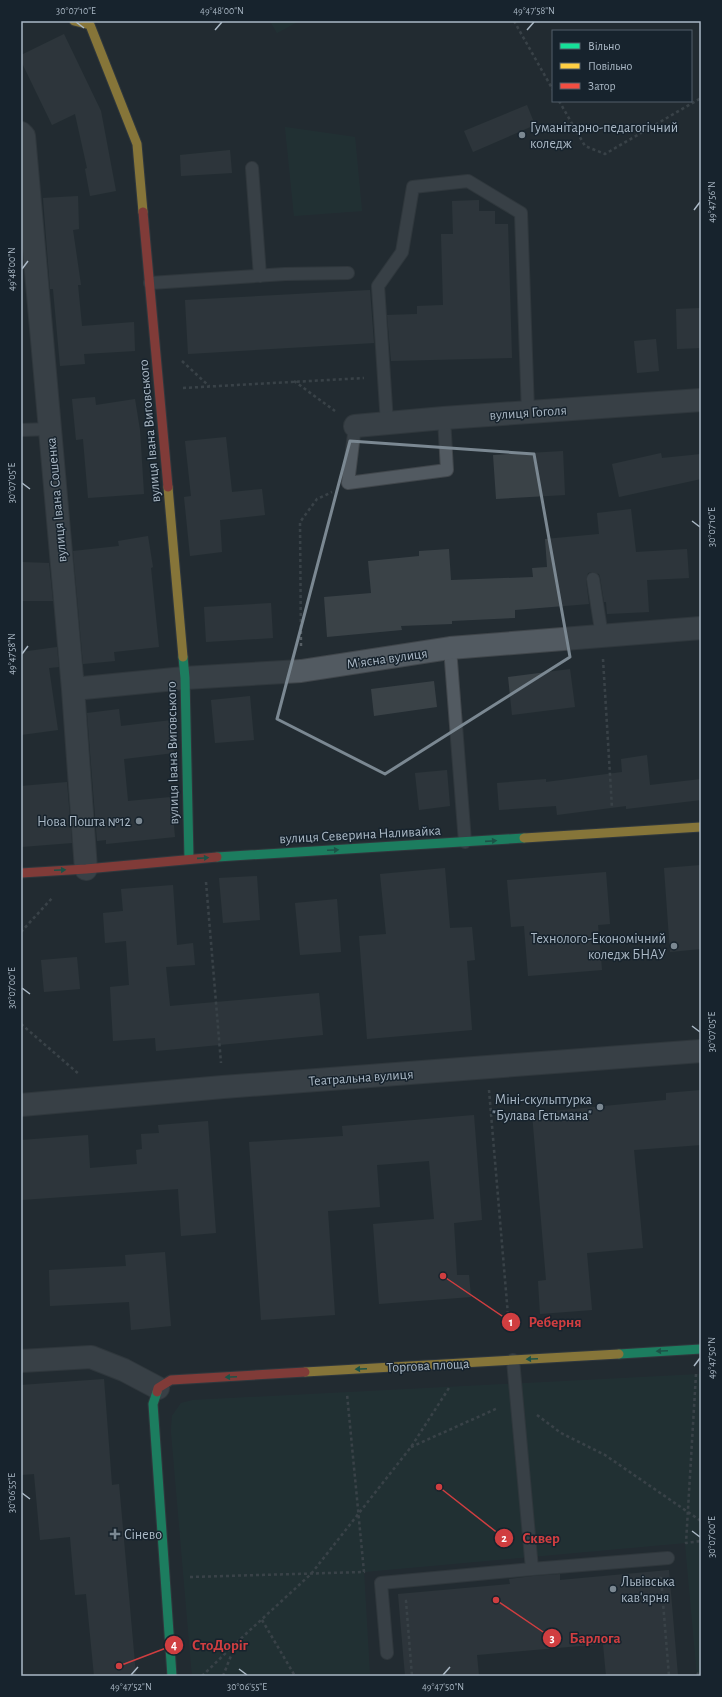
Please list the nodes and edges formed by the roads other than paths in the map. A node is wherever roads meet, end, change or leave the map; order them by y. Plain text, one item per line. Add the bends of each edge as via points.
1 (74, 21) edge
2 (21, 133) edge
3 (252, 168) dead end
4 (348, 273) dead end
5 (260, 276) junction
6 (150, 283) junction
7 (701, 400) edge
8 (528, 412) junction
9 (444, 418) junction
10 (387, 423) junction
11 (355, 426) joint
12 (50, 429) junction
13 (21, 430) edge
14 (593, 579) dead end
15 (701, 628) edge
16 (602, 636) junction
17 (450, 648) junction
18 (185, 678) junction
19 (73, 689) junction
20 (701, 826) edge
21 (465, 842) junction
22 (189, 859) junction
23 (82, 869) junction
24 (21, 872) edge
25 (701, 1051) edge
26 (21, 1105) edge
27 (701, 1349) edge
28 (513, 1360) junction
29 (21, 1361) edge
30 (158, 1388) junction
31 (668, 1558) dead end
32 (532, 1569) junction
33 (387, 1653) dead end
34 (172, 1676) edge

1 - 6 street, вулиця Івана Виговського via 90,25 137,144
2 - 12 street, вулиця Івана Сошенка via 24,136
3 - 5 lane
4 - 5 lane
5 - 6 lane
6 - 18 street, вулиця Івана Виговського
7 - 8 street, вулиця Гоголя
8 - 9 street, вулиця Гоголя
8 - 10 lane via 521,213 468,181 413,187 402,252 378,286
9 - 10 street, вулиця Гоголя
9 - 11 lane via 447,470 348,483
10 - 11 street, вулиця Гоголя
12 - 13 lane
12 - 19 street, вулиця Івана Сошенка
14 - 16 lane
15 - 16 street, Мʼясна вулиця
16 - 17 street, Мʼясна вулиця
17 - 18 street, Мʼясна вулиця via 301,671
17 - 21 lane
18 - 19 street, Мʼясна вулиця
18 - 22 street, вулиця Івана Виговського
19 - 23 street, вулиця Івана Сошенка
21 -> 20 street, вулиця Северина Наливайка
22 -> 21 street, вулиця Северина Наливайка
22 - 23 street, вулиця Северина Наливайка
24 -> 23 street, вулиця Северина Наливайка
25 - 26 street, Театральна вулиця
27 -> 28 street, Торгова площа
28 -> 30 street, Торгова площа via 171,1380
28 - 32 lane
29 - 30 street via 91,1357 124,1370
30 - 34 street via 153,1404
31 - 32 lane
32 - 33 lane via 381,1583

